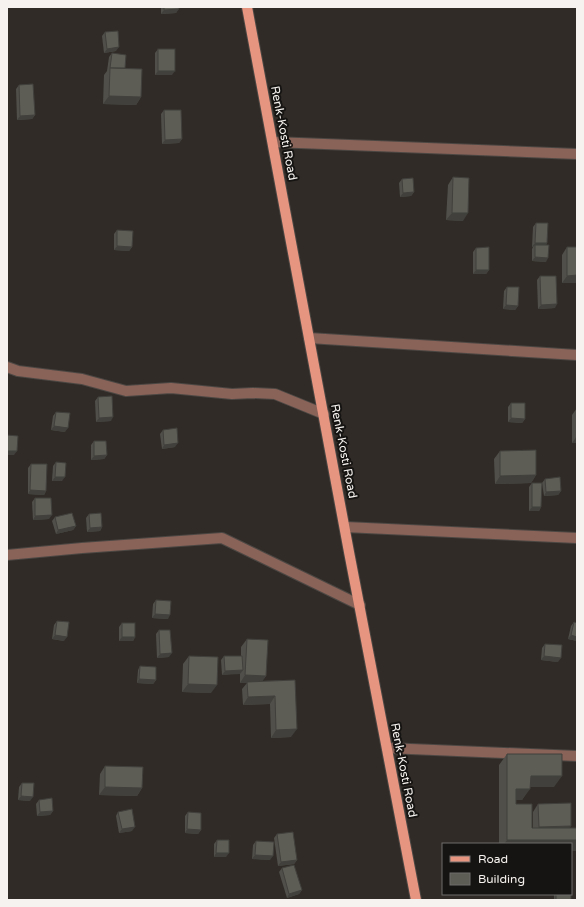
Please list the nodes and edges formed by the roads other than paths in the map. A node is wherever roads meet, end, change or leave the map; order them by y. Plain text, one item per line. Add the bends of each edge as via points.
1 (247, 7) edge
2 (273, 142) junction
3 (577, 154) edge
4 (309, 338) junction
5 (577, 355) edge
6 (7, 367) edge
7 (324, 414) junction
8 (345, 527) junction
9 (577, 538) edge
10 (7, 555) edge
11 (360, 605) junction
12 (387, 748) junction
13 (577, 756) edge
14 (416, 900) edge

1 - 2 main road, Renk-Kosti Road
2 - 3 street
2 - 4 main road, Renk-Kosti Road
4 - 5 street
4 - 7 main road, Renk-Kosti Road
6 - 7 street via 18,371 82,379 126,391 171,388 232,394 275,394
7 - 8 main road, Renk-Kosti Road
8 - 9 street
8 - 11 main road, Renk-Kosti Road
10 - 11 street via 222,538
11 - 12 main road, Renk-Kosti Road
12 - 13 street
12 - 14 main road, Renk-Kosti Road

